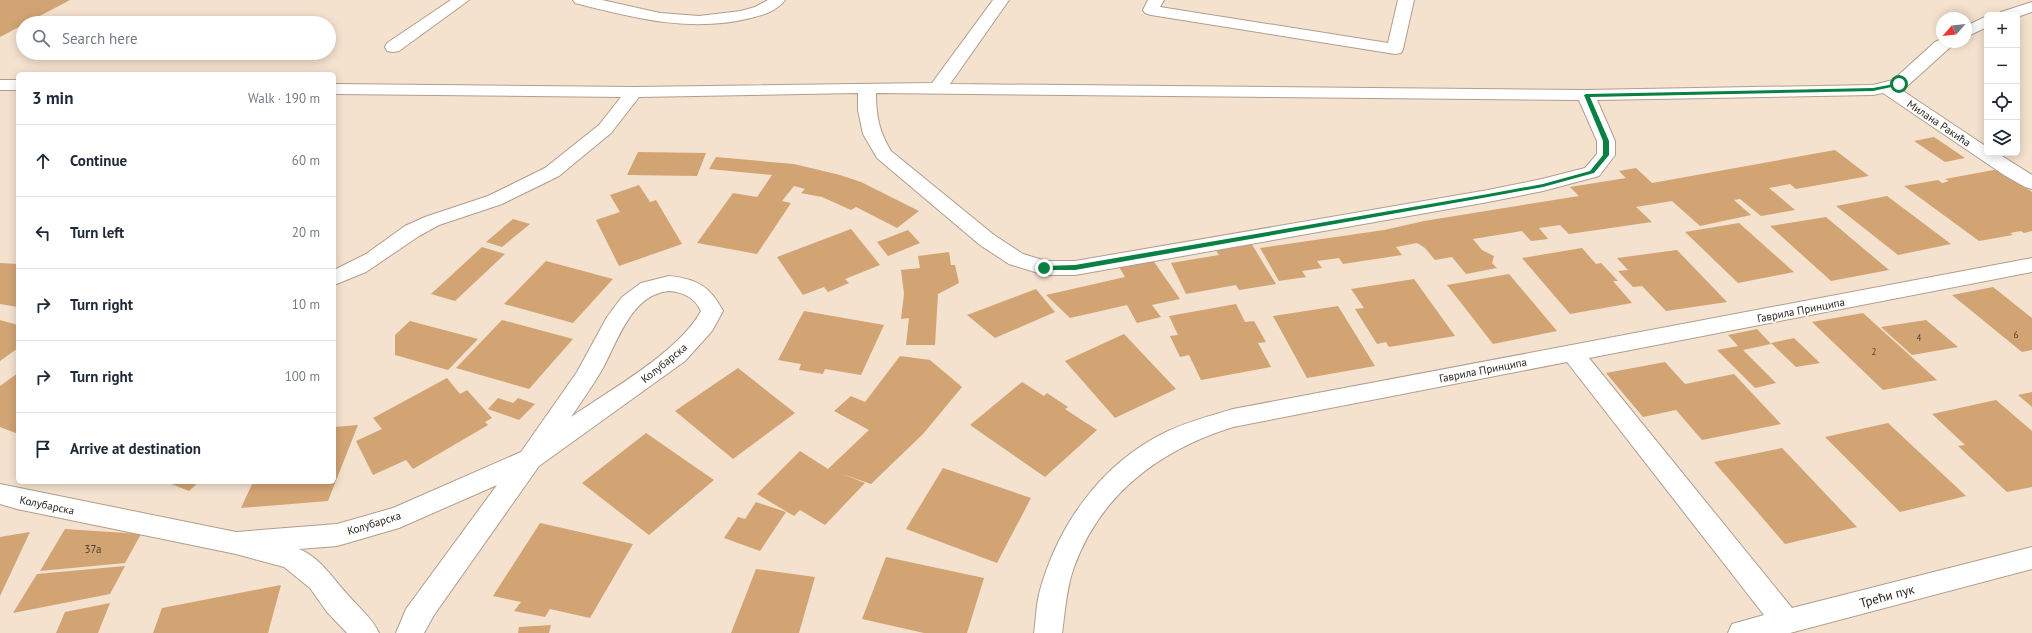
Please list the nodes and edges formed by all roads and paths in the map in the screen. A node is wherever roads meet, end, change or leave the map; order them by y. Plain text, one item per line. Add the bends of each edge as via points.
1 (461, 0) edge
2 (581, 0) edge
3 (777, 0) edge
4 (1001, 0) edge
5 (1156, 0) edge
6 (1406, 0) edge
7 (2032, 8) edge
8 (2018, 12) edge
9 (1984, 23) edge
10 (1972, 29) edge
11 (393, 47) dead end
12 (1939, 48) edge
13 (0, 85) edge
14 (16, 85) edge
15 (867, 88) junction
16 (1887, 88) junction
17 (336, 89) edge
18 (937, 89) junction
19 (634, 92) junction
20 (1586, 95) junction
21 (2032, 183) edge
22 (2032, 265) edge
23 (336, 277) edge
24 (1572, 353) junction
25 (527, 461) junction
26 (0, 494) edge
27 (236, 543) junction
28 (2032, 558) edge
29 (1786, 622) junction
30 (365, 633) edge
31 (410, 633) edge
32 (1048, 633) edge
33 (1742, 633) edge

1 - 11 street
2 - 3 street via 675,21 704,22 758,12
4 - 18 street
5 - 6 street via 1151,10 1395,48
7 - 8 street
9 - 10 street
12 - 16 street via 1899,84
13 - 14 street
15 - 18 street
15 - 19 street
15 - 20 street via 867,110 872,134 884,154 987,240 1016,259 1044,268 1075,268 1481,197 1592,172 1606,155 1606,141
16 - 20 street
16 - 21 street, Милана Ракића
17 - 19 street
18 - 20 street
19 - 23 street via 604,129 552,172 495,200 432,221 412,231 373,259
22 - 24 street, Гаврила Принципа
24 - 29 street
24 - 32 street, Гаврила Принципа via 1233,418 1198,429 1164,444 1134,465 1107,489 1084,519 1065,555 1055,587
25 - 25 street, Колубарска via 677,355 704,326 712,311 700,292 686,285 672,284 640,293 625,308 586,376
25 - 27 street, Колубарска via 399,517 337,535
25 - 31 street, Колубарска via 420,612
26 - 27 street, Колубарска via 17,500
27 - 30 street, Колубарска via 292,558 320,580
28 - 29 street, Трећи пук
29 - 33 street, Трећи пук

